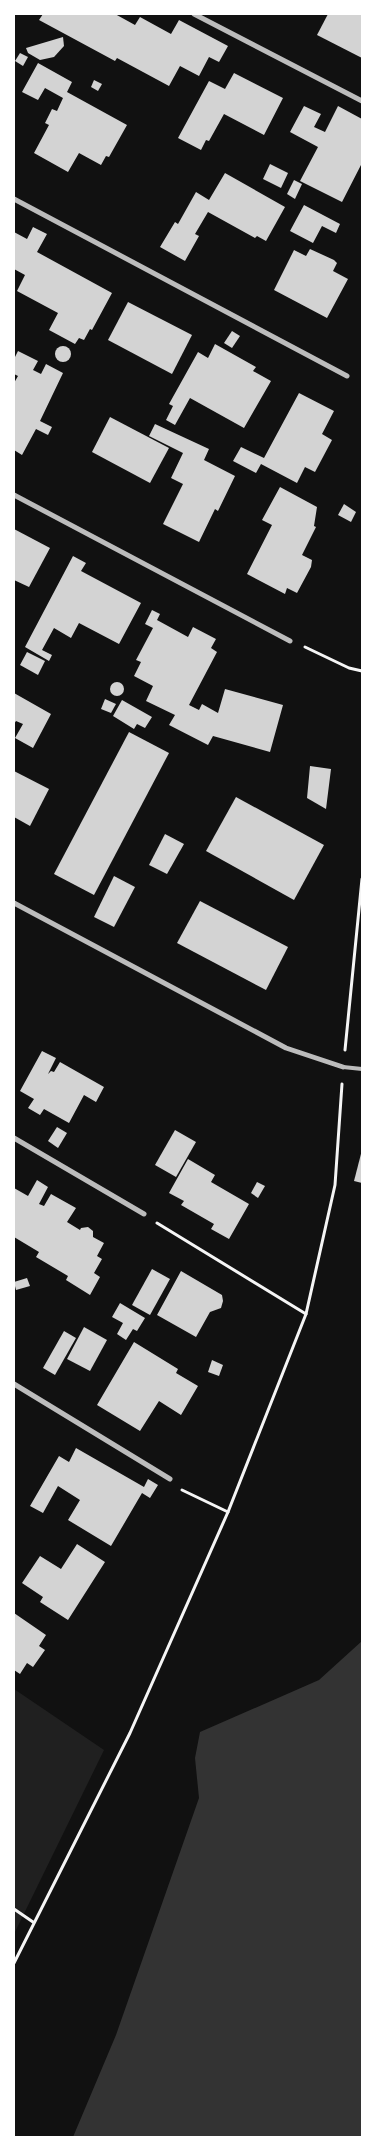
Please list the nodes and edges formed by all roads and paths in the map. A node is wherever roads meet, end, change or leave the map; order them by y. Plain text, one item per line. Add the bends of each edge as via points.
1 (194, 14) edge
2 (362, 101) edge
3 (14, 199) edge
4 (346, 376) dead end
5 (14, 495) edge
6 (290, 640) joint
7 (362, 671) edge
8 (362, 879) edge
9 (14, 903) edge
10 (343, 1067) junction
11 (362, 1069) edge
12 (14, 1138) edge
13 (144, 1214) joint
14 (306, 1314) junction
15 (14, 1384) edge
16 (170, 1479) joint
17 (228, 1512) junction
18 (14, 1909) edge
19 (33, 1922) junction
20 (14, 1963) edge

1 - 2 street
3 - 4 street
5 - 6 street
6 - 7 path
8 - 10 path
9 - 10 street via 286,1048
10 - 11 lane
10 - 14 path via 334,1185
12 - 13 street
13 - 14 path
14 - 17 path
15 - 16 street
16 - 17 path via 184,1492
17 - 19 path via 130,1733
18 - 19 path
19 - 20 path

